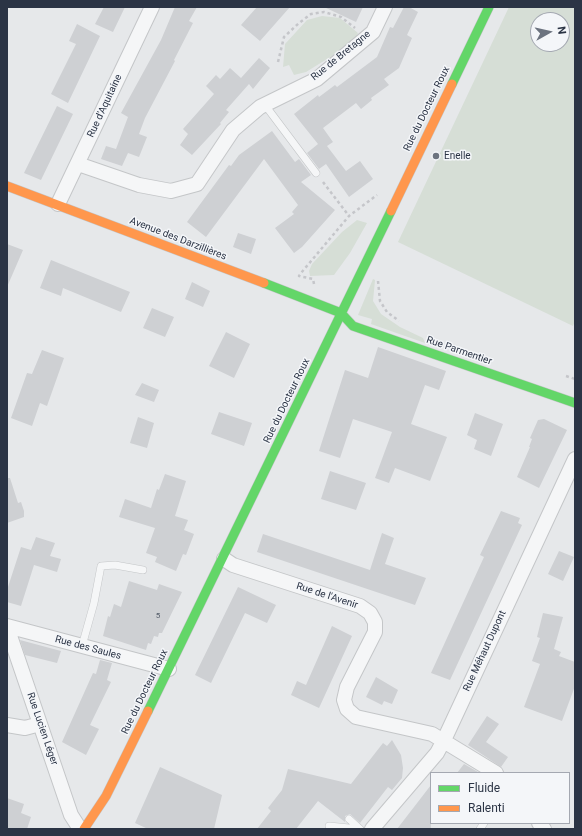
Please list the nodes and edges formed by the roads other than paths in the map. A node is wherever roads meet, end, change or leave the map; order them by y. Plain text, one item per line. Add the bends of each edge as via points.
1 (152, 7) edge
2 (384, 7) edge
3 (489, 7) edge
4 (265, 105) junction
5 (78, 164) junction
6 (316, 173) road end
7 (7, 186) edge
8 (58, 204) junction
9 (341, 313) junction
10 (575, 403) edge
11 (575, 459) edge
12 (224, 559) junction
13 (143, 570) dead end
14 (7, 626) edge
15 (82, 646) junction
16 (169, 669) junction
17 (40, 724) junction
18 (7, 725) edge
19 (444, 740) junction
20 (494, 772) edge
21 (95, 813) junction
22 (349, 819) dead end
23 (328, 826) dead end
24 (80, 829) edge
25 (84, 829) edge
26 (95, 829) edge
27 (359, 829) edge
28 (372, 829) edge

1 - 5 street, Rue d'Aquitaine
2 - 4 street, Rue de Bretagne via 373,32 316,79
3 - 9 street, Rue du Docteur Roux
4 - 5 street, Rue de Bretagne via 233,130 197,184 171,191 139,185
4 - 6 lane
5 - 8 street, Rue d'Aquitaine
7 - 8 street, Avenue des Darzillières
8 - 9 street, Avenue des Darzillières
9 - 10 street, Rue Parmentier via 353,326
9 - 12 street, Rue du Docteur Roux
11 - 19 street, Rue Méhaut Dupont
12 - 16 street, Rue du Docteur Roux
12 - 19 street, Rue de l'Avenir via 233,565 360,606 370,613 375,622 375,632 347,687 344,700 347,709 356,717 432,734
13 - 15 lane via 115,565 101,566
14 - 15 street, Rue des Saules
14 - 17 street, Rue Lucien Léger
15 - 16 street, Rue des Saules
16 - 21 street, Rue du Docteur Roux
17 - 18 street via 25,728
17 - 24 street, Rue Lucien Léger via 71,815
19 - 20 street, Rue de l'Avenir
19 - 28 street, Rue Méhaut Dupont via 437,753
21 - 25 street, Rue du Docteur Roux
21 - 26 street
22 - 27 lane
23 - 27 lane

